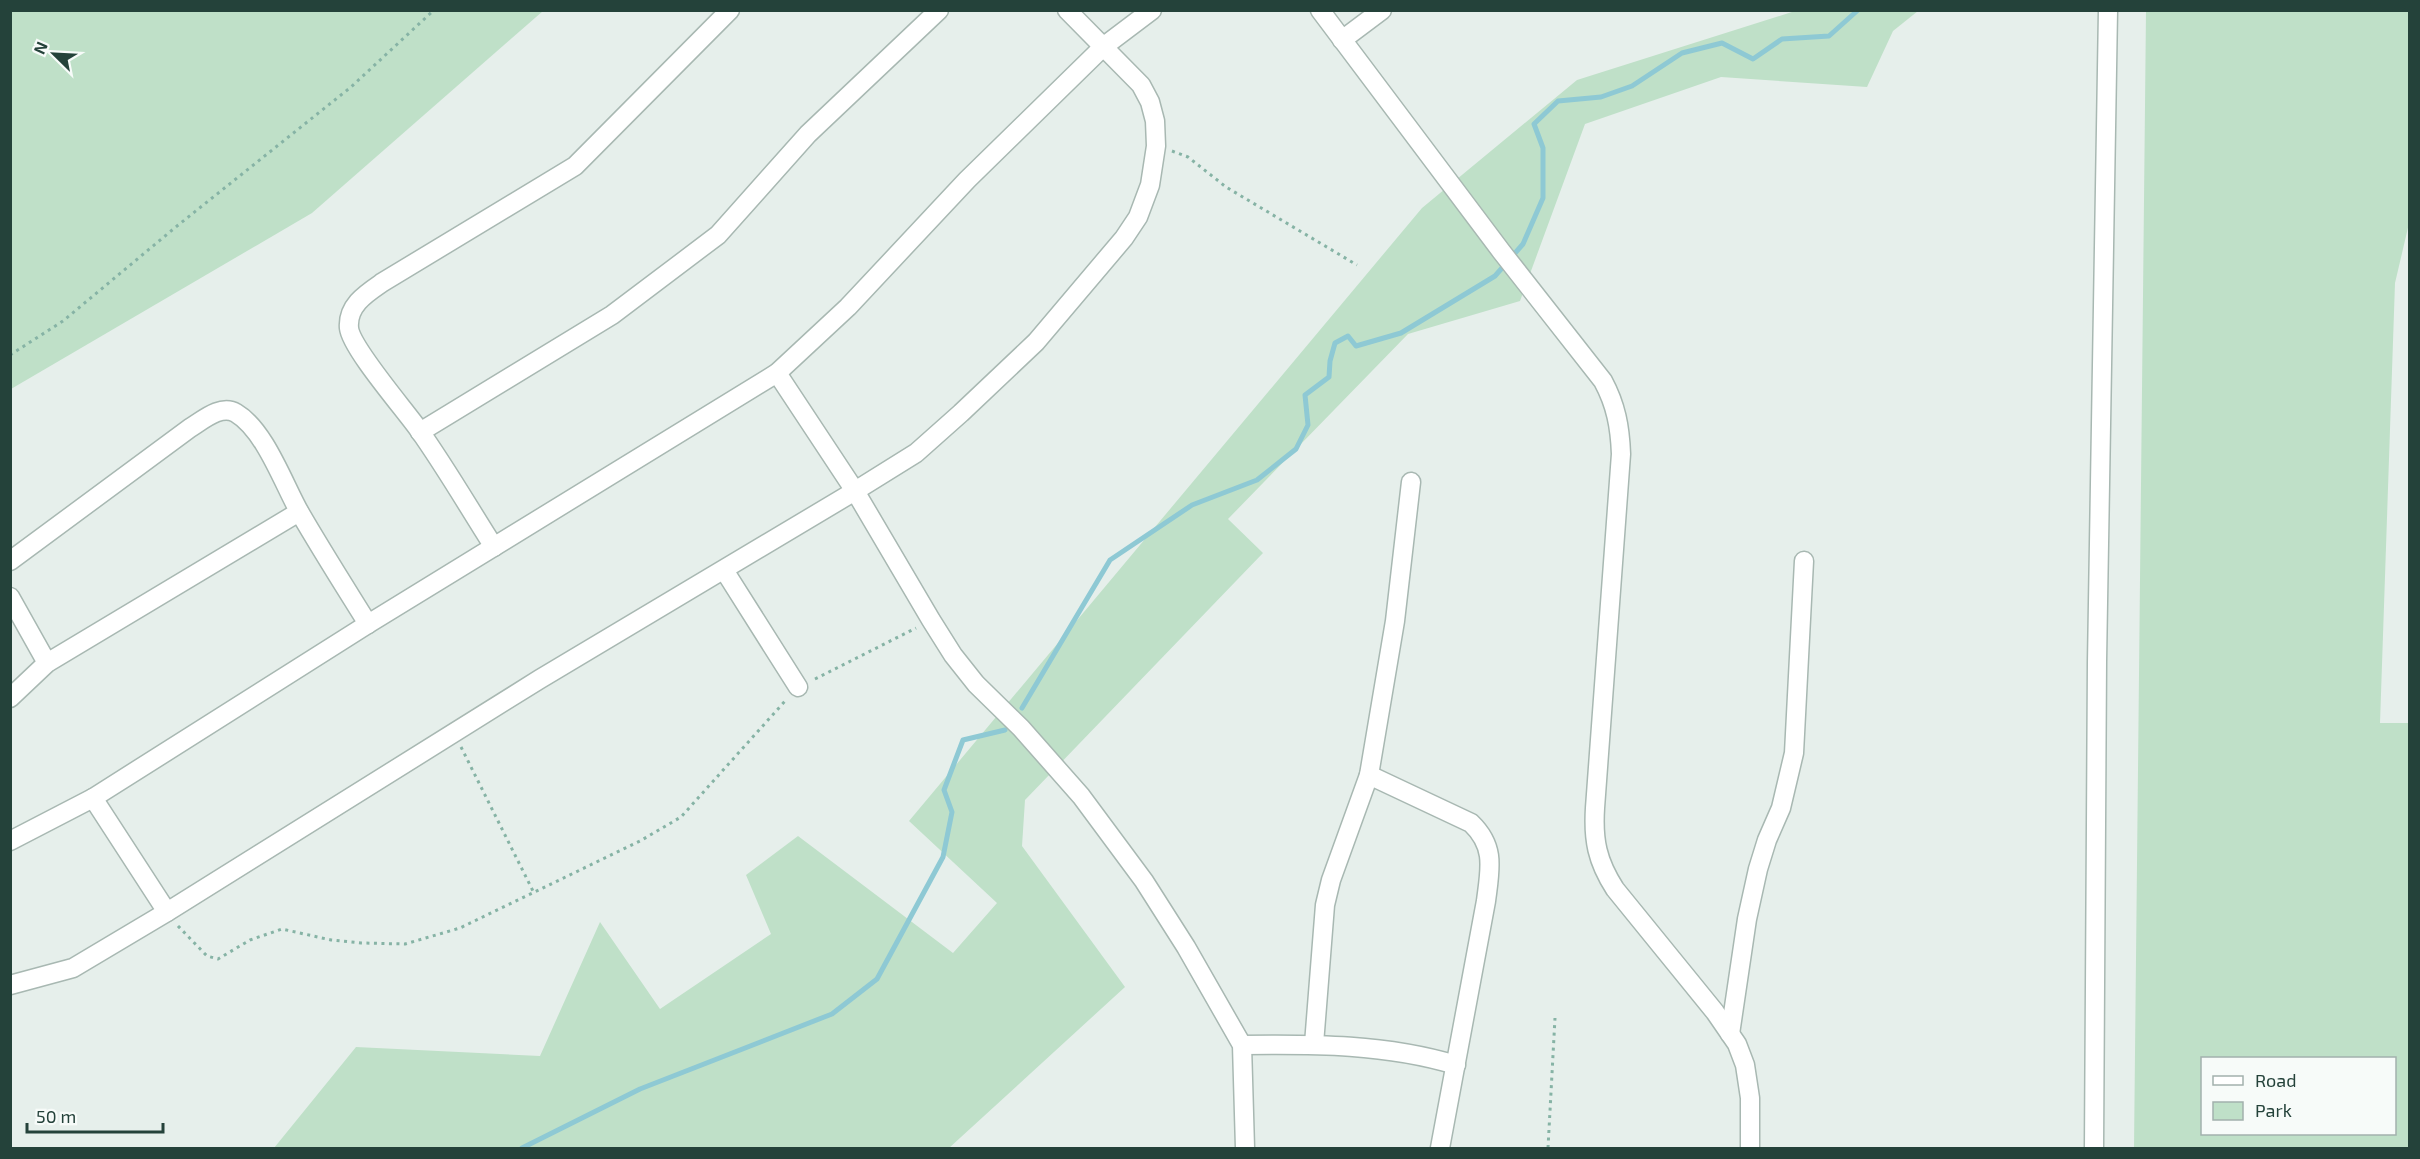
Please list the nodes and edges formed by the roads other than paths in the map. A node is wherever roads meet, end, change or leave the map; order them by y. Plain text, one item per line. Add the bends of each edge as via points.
1 (730, 10) edge
2 (939, 10) edge
3 (1067, 10) edge
4 (1152, 10) edge
5 (1320, 10) edge
6 (1382, 10) edge
7 (2108, 10) edge
8 (1342, 40) junction
9 (1103, 47) junction
10 (777, 373) junction
11 (420, 432) junction
12 (1411, 482) dead end
13 (855, 490) junction
14 (299, 512) junction
15 (494, 547) junction
16 (10, 561) edge
17 (1804, 561) dead end
18 (724, 570) junction
19 (10, 597) edge
20 (368, 624) junction
21 (47, 663) junction
22 (798, 687) road end
23 (10, 698) edge
24 (1369, 775) junction
25 (93, 798) junction
26 (10, 841) edge
27 (167, 912) junction
28 (10, 985) edge
29 (1730, 1034) junction
30 (1314, 1044) junction
31 (1242, 1045) junction
32 (1456, 1065) junction
33 (1245, 1149) edge
34 (1440, 1149) edge
35 (1749, 1149) edge
36 (2094, 1149) edge

1 - 11 street via 575,166 382,282 359,300 349,329 357,346
2 - 11 street via 808,134 718,235 612,315
3 - 9 street
4 - 9 street
5 - 8 street
6 - 8 street
7 - 36 street
8 - 29 street via 1603,381 1613,400 1620,430 1619,487 1594,832 1602,870 1614,889
9 - 10 street via 967,180 848,307
9 - 13 street via 1141,85 1155,121 1150,185 1138,217 1036,342 916,453
10 - 13 street
10 - 15 street
11 - 15 street
12 - 24 street via 1395,621
13 - 18 street
13 - 31 street via 931,620 976,684 1081,796 1144,881
14 - 16 street via 252,428 236,413 220,411 156,452
14 - 20 street
14 - 21 street
15 - 20 street
17 - 29 street via 1794,753 1781,808 1758,869
18 - 22 street
18 - 27 street via 453,732
19 - 21 street
20 - 25 street
21 - 23 street
24 - 30 street via 1325,905
24 - 32 street via 1471,823 1484,835 1489,851 1487,891
25 - 26 street
25 - 27 street
27 - 28 street via 73,969
29 - 35 street via 1745,1065 1750,1098
30 - 31 street
30 - 32 street via 1400,1051
31 - 33 street
32 - 34 street

